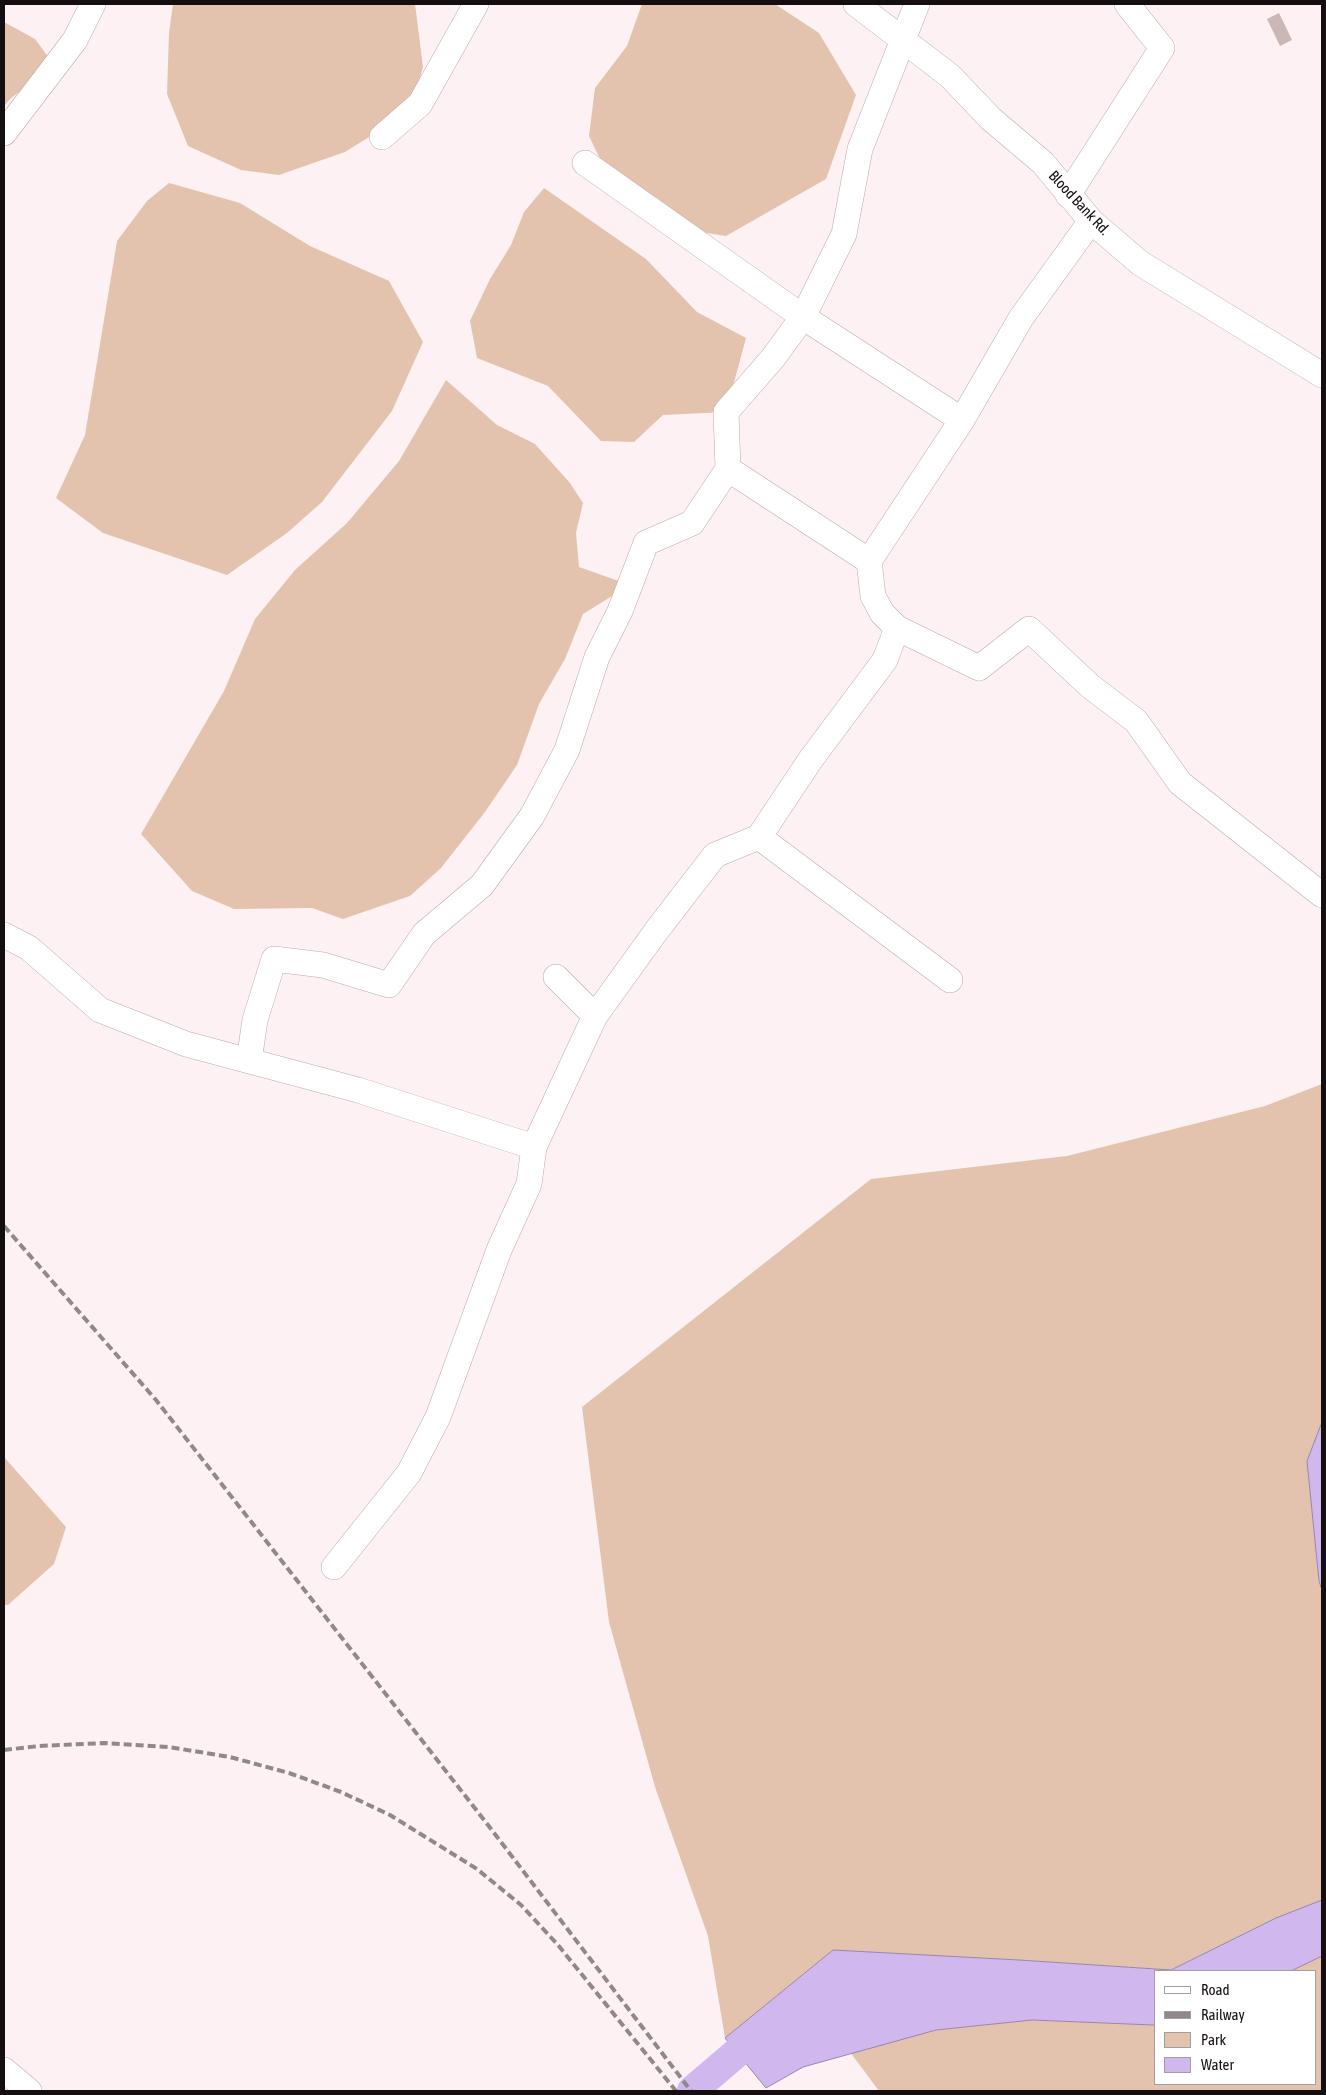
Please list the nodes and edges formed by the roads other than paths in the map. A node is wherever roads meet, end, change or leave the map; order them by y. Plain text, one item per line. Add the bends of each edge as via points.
1 (93, 4) edge
2 (476, 4) edge
3 (856, 4) edge
4 (917, 4) edge
5 (1127, 4) edge
6 (904, 39) junction
7 (4, 133) edge
8 (382, 137) dead end
9 (585, 163) dead end
10 (1068, 195) junction
11 (1091, 221) junction
12 (803, 317) junction
13 (1322, 375) edge
14 (962, 420) junction
15 (728, 469) junction
16 (868, 561) junction
17 (897, 628) junction
18 (759, 837) junction
19 (1322, 895) edge
20 (4, 934) edge
21 (556, 977) dead end
22 (950, 980) dead end
23 (595, 1016) junction
24 (249, 1061) junction
25 (534, 1147) junction
26 (334, 1566) dead end
27 (4, 2070) edge
28 (29, 2091) edge

1 - 7 street via 75,40
2 - 8 street via 420,104
3 - 6 street, Blood Bank Rd.
4 - 6 street
5 - 10 street via 1162,48
6 - 10 street, Blood Bank Rd. via 950,76 992,119 1043,163
6 - 12 street via 860,149 844,234
9 - 12 street
10 - 11 street, Blood Bank Rd.
11 - 13 street, Blood Bank Rd. via 1140,263
11 - 14 street via 1021,318
12 - 14 street
12 - 15 street via 773,358 726,412
14 - 16 street
15 - 16 street
15 - 24 street via 692,523 646,544 598,657 567,750 532,816 482,885 424,934 389,985 323,965 274,959 255,1020
16 - 17 street via 873,596 882,613
17 - 18 street via 885,660
17 - 19 street via 979,668 1029,629 1090,686 1136,721 1180,783
18 - 22 street
18 - 23 street via 715,855
20 - 24 street via 29,948 100,1010 186,1044
21 - 23 street
23 - 25 street
24 - 25 street via 358,1090
25 - 26 street via 529,1184 499,1250 438,1417 409,1473
27 - 28 street

